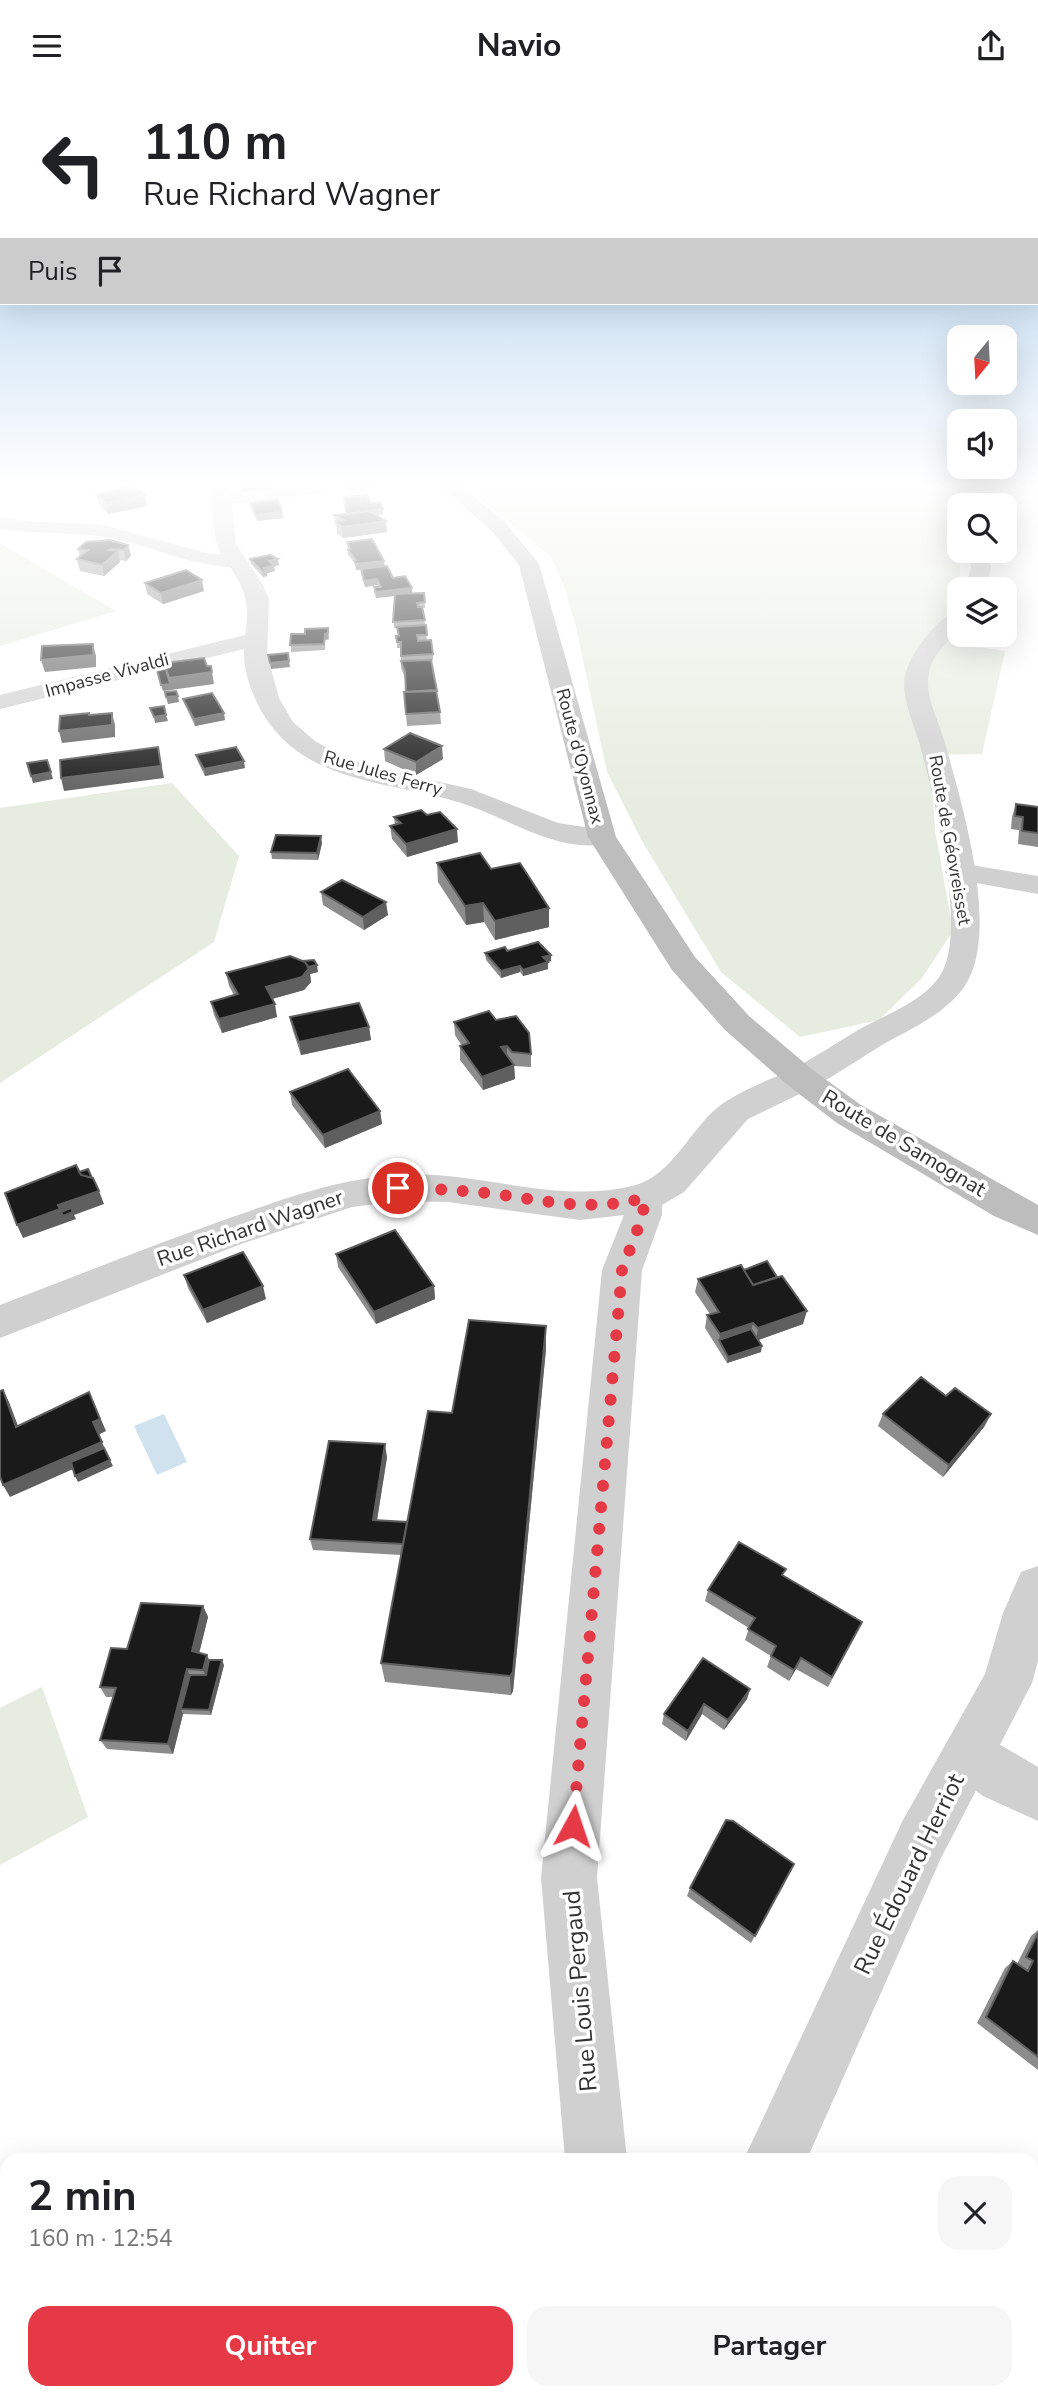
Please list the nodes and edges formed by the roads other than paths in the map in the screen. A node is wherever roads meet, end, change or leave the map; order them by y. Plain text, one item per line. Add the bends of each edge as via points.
1 (256, 591) edge
2 (536, 591) edge
3 (947, 630) edge
4 (255, 639) junction
5 (0, 702) edge
6 (603, 837) junction
7 (959, 872) junction
8 (1038, 885) edge
9 (802, 1079) junction
10 (644, 1198) junction
11 (1023, 1213) edge
12 (1038, 1229) edge
13 (0, 1322) edge
14 (1038, 1588) edge
15 (969, 1755) junction
16 (1038, 1795) edge
17 (595, 2153) edge
18 (778, 2153) edge

1 - 4 street, Rue Jules Ferry
2 - 6 main road, Route d'Oyonnax
3 - 7 street, Route de Géovreisset via 922,658 916,673 944,785
4 - 5 street, Impasse Vivaldi
4 - 6 street, Rue Jules Ferry via 264,691 278,720 310,752 335,764 477,799 570,837
6 - 9 main road, Route d'Oyonnax via 683,963 737,1023
7 - 8 street
7 - 9 street, Route de Géovreisset via 967,940 958,972 949,984 913,1015
9 - 10 street, Rue Richard Wagner via 736,1111 671,1183
9 - 11 main road, Route de Samognat via 849,1114
10 - 13 street, Rue Richard Wagner via 580,1206 448,1189 352,1193 228,1234
10 - 17 street, Rue Louis Pergaud via 643,1215 622,1270 569,1878
11 - 12 main road, Route de Samognat
14 - 15 street, Rue Édouard Herriot via 1007,1683
15 - 16 street
15 - 18 street, Rue Édouard Herriot via 922,1839

